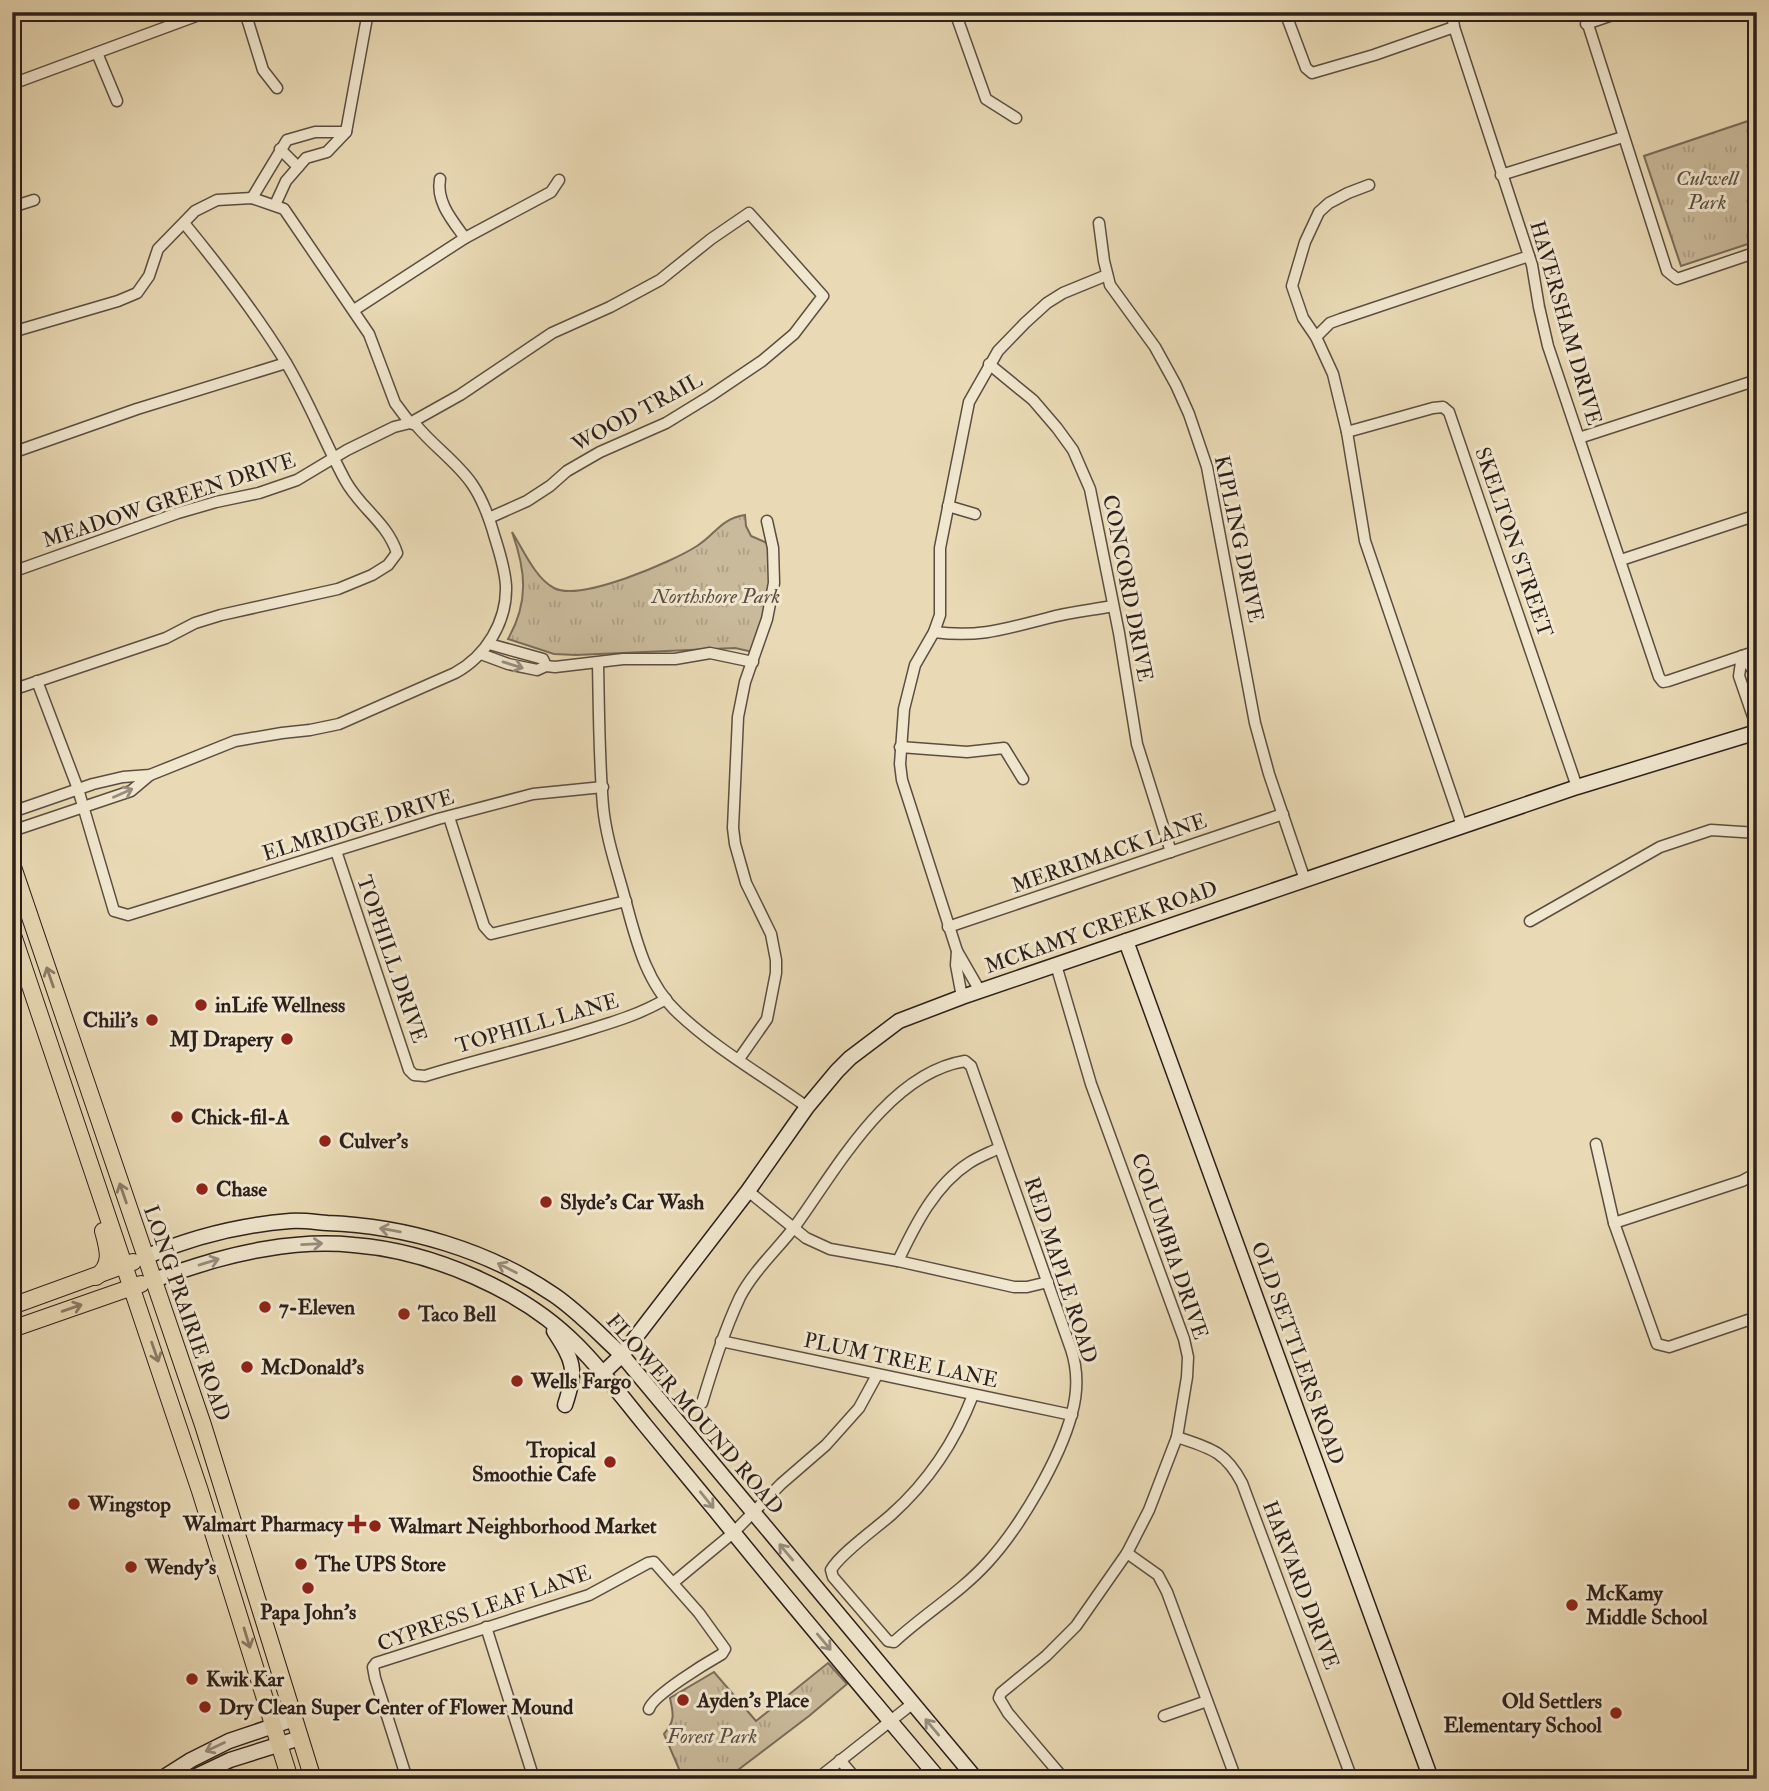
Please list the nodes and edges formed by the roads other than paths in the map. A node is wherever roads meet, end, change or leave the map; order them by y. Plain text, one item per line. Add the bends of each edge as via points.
1 (207, 12) edge
2 (245, 12) edge
3 (368, 12) edge
4 (955, 12) edge
5 (1285, 12) edge
6 (1452, 12) edge
7 (1584, 12) edge
8 (1621, 12) edge
9 (1586, 24) junction
10 (1454, 27) junction
11 (97, 53) junction
12 (12, 84) edge
13 (277, 88) dead end
14 (117, 101) dead end
15 (1016, 118) dead end
16 (346, 132) junction
17 (1623, 137) junction
18 (280, 149) junction
19 (298, 167) junction
20 (1501, 176) junction
21 (440, 179) dead end
22 (559, 180) dead end
23 (1369, 185) dead end
24 (252, 198) junction
25 (34, 200) dead end
26 (275, 205) junction
27 (12, 207) edge
28 (184, 223) junction
29 (1099, 223) dead end
30 (465, 239) junction
31 (1757, 252) edge
32 (1529, 256) junction
33 (1107, 275) junction
34 (823, 296) joint
35 (354, 310) junction
36 (12, 332) edge
37 (1316, 337) junction
38 (286, 363) junction
39 (989, 364) junction
40 (1757, 380) edge
41 (410, 423) junction
42 (1347, 432) junction
43 (1579, 438) junction
44 (12, 453) edge
45 (335, 458) junction
46 (948, 506) junction
47 (975, 514) dead end
48 (1757, 515) edge
49 (489, 518) junction
50 (767, 521) dead end
51 (1621, 560) junction
52 (12, 572) edge
53 (1114, 606) junction
54 (934, 632) junction
55 (485, 649) junction
56 (1757, 651) edge
57 (1742, 656) junction
58 (753, 662) junction
59 (598, 663) junction
60 (1757, 675) edge
61 (37, 681) junction
62 (12, 690) edge
63 (1757, 730) edge
64 (900, 747) junction
65 (149, 775) junction
66 (1023, 779) dead end
67 (603, 786) junction
68 (1577, 787) junction
69 (78, 789) junction
70 (84, 807) junction
71 (12, 812) edge
72 (1283, 814) junction
73 (449, 817) junction
74 (1462, 826) junction
75 (12, 831) edge
76 (1757, 833) edge
77 (335, 851) junction
78 (1171, 852) junction
79 (12, 864) edge
80 (1304, 880) junction
81 (626, 901) junction
82 (1530, 921) dead end
83 (948, 927) junction
84 (12, 932) edge
85 (1126, 941) junction
86 (957, 951) junction
87 (1056, 965) junction
88 (32, 990) junction
89 (980, 990) junction
90 (962, 997) junction
91 (666, 999) junction
92 (70, 1034) junction
93 (49, 1042) junction
94 (739, 1059) junction
95 (417, 1075) joint
96 (85, 1079) junction
97 (807, 1107) junction
98 (1597, 1144) dead end
99 (999, 1148) junction
100 (1757, 1173) edge
101 (748, 1191) junction
102 (101, 1194) junction
103 (1614, 1223) junction
104 (794, 1227) junction
105 (456, 1247) junction
106 (145, 1257) junction
107 (898, 1261) junction
108 (125, 1266) junction
109 (451, 1267) junction
110 (94, 1278) junction
111 (153, 1280) junction
112 (1048, 1282) junction
113 (132, 1287) junction
114 (12, 1306) edge
115 (1757, 1317) edge
116 (548, 1321) junction
117 (12, 1329) edge
118 (721, 1341) junction
119 (622, 1355) junction
120 (603, 1373) junction
121 (877, 1375) junction
122 (974, 1395) junction
123 (702, 1403) dead end
124 (565, 1405) dead end
125 (1072, 1415) junction
126 (1178, 1437) junction
127 (187, 1451) junction
128 (754, 1514) junction
129 (733, 1533) junction
130 (218, 1544) junction
131 (241, 1546) junction
132 (1127, 1553) junction
133 (674, 1582) junction
134 (262, 1615) junction
135 (486, 1627) junction
136 (1207, 1701) junction
137 (912, 1704) junction
138 (649, 1709) dead end
139 (1164, 1716) dead end
140 (294, 1720) junction
141 (890, 1721) junction
142 (274, 1726) junction
143 (300, 1738) junction
144 (280, 1744) junction
145 (840, 1760) junction
146 (161, 1779) edge
147 (190, 1779) edge
148 (290, 1779) edge
149 (313, 1779) edge
150 (407, 1779) edge
151 (534, 1779) edge
152 (817, 1779) edge
153 (856, 1779) edge
154 (939, 1779) edge
155 (976, 1779) edge
156 (1064, 1779) edge
157 (1236, 1779) edge
158 (1352, 1779) edge
159 (1431, 1779) edge

1 - 11 street
2 - 13 street via 264,70
3 - 16 street
4 - 15 street via 986,99
5 - 10 street via 1311,73
6 - 10 street, HAVERSHAM DRIVE
7 - 9 street
8 - 9 street
9 - 17 street
10 - 20 street, HAVERSHAM DRIVE
11 - 12 street
11 - 14 street
16 - 18 street via 315,132 287,140
16 - 19 street via 327,152 306,158
17 - 20 street
17 - 31 street via 1664,264 1677,279
18 - 19 street
18 - 24 street
19 - 26 street
20 - 32 street, HAVERSHAM DRIVE
21 - 30 street via 440,200
22 - 30 street via 551,192
23 - 37 street via 1329,203 1319,212 1305,242 1292,286 1303,318
24 - 26 street
24 - 28 street via 217,200 195,211
25 - 27 street
26 - 35 street via 284,209
28 - 36 street via 158,249 149,276 137,293
28 - 38 street via 228,276
29 - 33 street, KIPLING DRIVE
30 - 35 street
32 - 37 street via 1342,318
32 - 43 street, HAVERSHAM DRIVE via 1548,346
33 - 39 street via 1046,303
33 - 72 street, KIPLING DRIVE via 1176,385 1207,467 1255,723
34 - 41 street, MEADOW GREEN DRIVE via 750,213 660,280 552,333
34 - 49 street, WOOD TRAIL via 794,334 710,396 600,452 527,501
35 - 41 street via 369,334 395,403
37 - 42 street via 1333,374
38 - 44 street
38 - 45 street
39 - 46 street via 969,402
39 - 53 street, CONCORD DRIVE via 1033,400 1073,450 1090,489
40 - 43 street
41 - 45 street, MEADOW GREEN DRIVE
41 - 49 street via 472,483
42 - 68 street, SKELTON STREET via 1433,408 1449,412
42 - 74 street via 1365,541
43 - 51 street, HAVERSHAM DRIVE
45 - 52 street, MEADOW GREEN DRIVE via 297,480 178,513
45 - 61 street via 360,504 394,543 397,553 388,565 338,589 221,615
46 - 47 street
46 - 54 street via 938,562 940,615
48 - 51 street
49 - 55 street via 506,587 503,614
50 - 58 street via 774,583
51 - 57 street, HAVERSHAM DRIVE via 1663,682
53 - 54 street via 977,634
53 - 78 street, CONCORD DRIVE via 1137,744
54 - 64 street via 915,665
55 - 59 street via 528,669
55 - 65 street via 471,665 339,724 235,741
56 - 57 street
57 - 60 street
57 - 63 street via 1738,676
58 - 59 street via 710,653
58 - 94 street via 737,717 734,844 746,883 771,934 776,973 767,1019
59 - 67 street
61 - 62 street
61 - 69 street
63 - 68 main road, MCKAMY CREEK ROAD
64 - 66 street via 1004,748
64 - 83 street via 902,780
65 - 69 street
70 -> 65 street via 131,790
67 - 73 street, ELMRIDGE DRIVE via 533,794
67 - 81 street via 611,850
68 - 74 main road, MCKAMY CREEK ROAD
69 - 70 street
69 - 71 street
70 - 75 street
70 - 77 street, ELMRIDGE DRIVE via 114,911 128,915
72 - 78 street, MERRIMACK LANE
72 - 80 street, KIPLING DRIVE
73 - 77 street, ELMRIDGE DRIVE
73 - 81 street via 484,926 491,934
74 - 80 main road, MCKAMY CREEK ROAD
76 - 82 street via 1711,830 1660,847
77 - 95 street, TOPHILL DRIVE via 409,1070
78 - 83 street, MERRIMACK LANE
92 -> 79 main road, LONG PRAIRIE ROAD
80 - 85 main road, MCKAMY CREEK ROAD
81 - 91 street via 642,960
83 - 86 street
84 - 88 main road, LONG PRAIRIE ROAD
85 - 87 main road, MCKAMY CREEK ROAD
85 - 159 main road, OLD SETTLERS ROAD
86 - 89 street
86 - 90 street
87 - 89 main road, MCKAMY CREEK ROAD
87 - 126 street, COLUMBIA DRIVE via 1091,1084 1184,1339 1187,1377
88 - 92 main road via 61,1032
88 - 93 main road, LONG PRAIRIE ROAD
89 - 90 main road, MCKAMY CREEK ROAD
90 - 97 main road, MCKAMY CREEK ROAD via 899,1021 843,1064
91 - 94 street
91 - 95 street, TOPHILL LANE via 621,1020
92 - 96 main road, LONG PRAIRIE ROAD
93 - 96 main road via 66,1053
93 - 102 main road, LONG PRAIRIE ROAD
94 - 97 street
106 -> 96 main road, LONG PRAIRIE ROAD
97 - 101 main road, MCKAMY CREEK ROAD
98 - 103 street
99 - 104 street, RED MAPLE ROAD via 971,1066 965,1061 939,1070 907,1088 869,1124
99 - 107 street via 953,1175 922,1214
99 - 112 street, RED MAPLE ROAD
100 - 103 street
101 - 104 street
101 - 119 main road, MCKAMY CREEK ROAD
102 - 108 main road, LONG PRAIRIE ROAD
102 - 110 main road via 108,1259
103 - 115 street via 1657,1344 1669,1347
104 - 107 street via 830,1249
104 - 118 street via 741,1295
105 -> 106 main road, FLOWER MOUND ROAD via 394,1230 293,1221 239,1227
105 - 109 main road
119 -> 105 main road, FLOWER MOUND ROAD via 555,1295 507,1266
106 - 108 main road, FLOWER MOUND ROAD
106 - 111 main road, LONG PRAIRIE ROAD
107 - 112 street via 1014,1287
108 - 110 main road, FLOWER MOUND ROAD
108 - 113 main road, LONG PRAIRIE ROAD
111 -> 109 main road, FLOWER MOUND ROAD via 236,1254 327,1244 357,1245
109 - 116 main road, FLOWER MOUND ROAD via 492,1285
110 - 114 main road, FLOWER MOUND ROAD
111 - 113 main road, FLOWER MOUND ROAD
111 - 131 main road, LONG PRAIRIE ROAD
112 - 125 street, RED MAPLE ROAD via 1075,1361
117 -> 113 main road, FLOWER MOUND ROAD
113 -> 127 main road, LONG PRAIRIE ROAD
116 - 120 main road, FLOWER MOUND ROAD
116 - 124 main road via 572,1359 572,1384
118 - 121 street, PLUM TREE LANE
118 - 123 street
119 - 120 main road, MCKAMY CREEK ROAD
119 - 128 main road, FLOWER MOUND ROAD
120 -> 129 main road, FLOWER MOUND ROAD
121 - 122 street, PLUM TREE LANE
121 - 128 street via 845,1426
122 - 125 street, PLUM TREE LANE
122 - 125 street, RED MAPLE ROAD via 951,1445 928,1476 831,1570 883,1638 894,1642 989,1561 1030,1503
126 - 132 street, COLUMBIA DRIVE
126 - 158 street, HARVARD DRIVE via 1212,1449 1234,1469
127 - 130 main road, LONG PRAIRIE ROAD
127 - 131 main road via 202,1471 227,1537
128 - 129 street
137 -> 128 main road, FLOWER MOUND ROAD
129 - 133 street
129 -> 141 main road, FLOWER MOUND ROAD
130 - 134 main road via 231,1553 251,1608
130 -> 142 main road, LONG PRAIRIE ROAD
131 - 134 main road, LONG PRAIRIE ROAD
132 - 136 street via 1162,1581
132 - 156 street, COLUMBIA DRIVE via 1076,1626 999,1698
133 - 135 street, CYPRESS LEAF LANE via 654,1562 648,1563 589,1595
133 - 138 street via 724,1649 662,1693
134 - 140 main road, LONG PRAIRIE ROAD
135 - 150 street, CYPRESS LEAF LANE via 381,1660 373,1667
135 - 151 street
136 - 139 street
136 - 157 street
137 - 141 street
155 -> 137 main road, FLOWER MOUND ROAD
140 - 142 main road
140 - 143 main road, LONG PRAIRIE ROAD
141 - 145 street
141 - 154 main road, FLOWER MOUND ROAD
142 - 144 main road, LONG PRAIRIE ROAD
142 -> 146 main road via 206,1751
143 - 144 main road
143 - 149 main road, LONG PRAIRIE ROAD
144 - 147 main road
144 - 148 main road, LONG PRAIRIE ROAD
145 - 152 street
145 - 153 street

